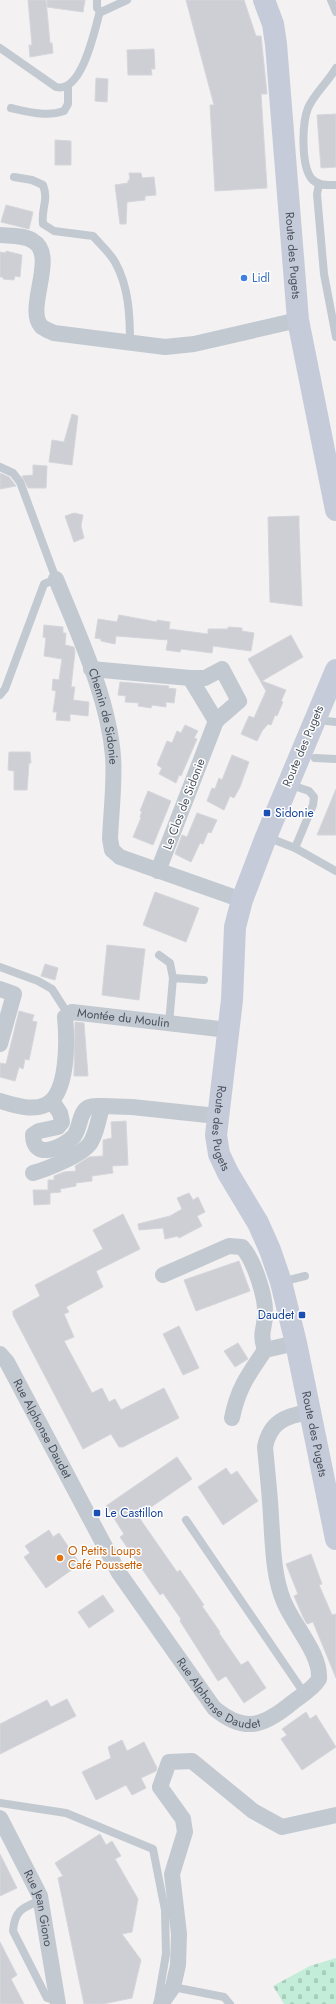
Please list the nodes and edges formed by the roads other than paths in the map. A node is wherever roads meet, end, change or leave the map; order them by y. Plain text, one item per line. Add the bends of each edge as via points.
1 (97, 0) edge
2 (127, 0) edge
3 (264, 0) edge
4 (331, 0) edge
5 (100, 11) junction
6 (336, 12) edge
7 (0, 48) edge
8 (336, 68) edge
9 (68, 86) junction
10 (11, 108) dead end
11 (14, 177) dead end
12 (319, 184) junction
13 (336, 185) edge
14 (0, 235) edge
15 (298, 320) junction
16 (336, 337) edge
17 (130, 344) junction
18 (0, 467) edge
19 (336, 510) edge
20 (56, 579) junction
21 (91, 669) junction
22 (336, 670) edge
23 (190, 678) junction
24 (0, 695) edge
25 (216, 720) junction
26 (315, 720) junction
27 (336, 722) edge
28 (315, 758) dead end
29 (336, 760) edge
30 (287, 783) junction
31 (266, 837) junction
32 (295, 848) junction
33 (158, 871) junction
34 (336, 871) edge
35 (242, 900) junction
36 (159, 955) dead end
37 (0, 967) edge
38 (174, 978) junction
39 (204, 980) dead end
40 (0, 989) edge
41 (68, 1014) junction
42 (169, 1024) junction
43 (228, 1030) junction
44 (0, 1044) edge
45 (0, 1101) edge
46 (52, 1101) junction
47 (102, 1106) junction
48 (216, 1116) junction
49 (33, 1173) dead end
50 (163, 1275) dead end
51 (306, 1276) dead end
52 (281, 1282) junction
53 (296, 1343) junction
54 (265, 1350) junction
55 (0, 1354) edge
56 (309, 1412) junction
57 (232, 1418) dead end
58 (186, 1520) dead end
59 (336, 1539) edge
60 (304, 1693) junction
61 (0, 1803) edge
62 (336, 1815) edge
63 (0, 1818) edge
64 (41, 1900) junction
65 (173, 1986) junction
66 (58, 2003) edge
67 (158, 2004) edge
68 (161, 2004) edge
69 (230, 2004) edge

1 - 5 lane via 97,8
2 - 5 lane via 108,10
3 - 15 main road, Route des Pugets via 273,24 276,44
4 - 6 lane
5 - 9 lane via 86,61
7 - 9 lane via 56,87
8 - 12 lane via 308,107 304,123 306,169 311,179
9 - 10 lane via 68,104 64,112 33,113
11 - 17 lane via 43,185 47,195 42,213 43,224 54,231 93,236 115,262 125,287 130,313
12 - 13 lane
12 - 16 lane via 317,194 324,274
14 - 17 street via 30,239 36,242 41,252 36,312 42,327 54,333
15 - 17 street via 194,344 165,347
15 - 19 main road, Route des Pugets
18 - 20 lane, Chemin de Sidonie via 13,473 20,482
20 - 21 street, Chemin de Sidonie
20 - 24 lane via 44,584 5,689
21 - 23 street
21 - 33 street, Chemin de Sidonie via 109,728 113,757 110,839 112,850 120,857
22 - 26 main road, Route des Pugets
23 - 25 street
23 - 25 street via 205,678 222,669 239,701
25 - 33 street, Le Clos de Sidonie
26 - 27 lane
26 - 30 main road, Route des Pugets
28 - 29 lane
30 - 31 main road, Route des Pugets
30 - 32 lane via 308,791 314,797
31 - 32 lane
31 - 35 main road, Route des Pugets
32 - 34 lane
33 - 35 street, Chemin de Sidonie
35 - 43 main road, Route des Pugets via 236,927
36 - 38 lane via 170,963
37 - 41 lane via 52,989
38 - 39 lane
38 - 42 lane
40 - 44 street via 14,994
41 - 42 street, Montée du Moulin via 72,1012
41 - 46 street, Montée du Moulin via 65,1017 66,1066
42 - 43 street, Montée du Moulin
43 - 48 main road, Route des Pugets
45 - 46 street via 31,1108 44,1106
46 - 47 street via 60,1113 62,1122 58,1127 39,1131 34,1135 37,1148 44,1150 55,1148 73,1137 78,1131 85,1110
47 - 48 street
47 - 49 street via 95,1133 84,1150
48 - 52 main road, Route des Pugets via 219,1154 258,1223
50 - 54 street via 229,1246 242,1247 249,1254 264,1299 262,1340
51 - 52 lane
52 - 53 main road, Route des Pugets
53 - 54 street
53 - 56 main road, Route des Pugets
54 - 57 street via 244,1380
55 - 60 street, Rue Alphonse Daudet via 7,1362 120,1573 214,1708 227,1719 240,1724 255,1725 268,1721
56 - 59 main road, Route des Pugets
56 - 60 street, Rue Alphonse Daudet via 286,1418 274,1426 265,1447 278,1584 291,1618 318,1665 319,1679
58 - 60 lane
61 - 67 lane via 66,1813 153,1849 165,1910 166,1954
62 - 65 street via 282,1827 253,1811 192,1761 169,1762 160,1787 183,1819 185,1832 172,1874 179,1934 178,1965
63 - 64 street, Rue Jean Giono
64 - 66 street, Rue Jean Giono
64 - 66 lane via 20,1909 14,1920 13,1931 47,1998
65 - 68 street
65 - 69 lane via 224,1997

